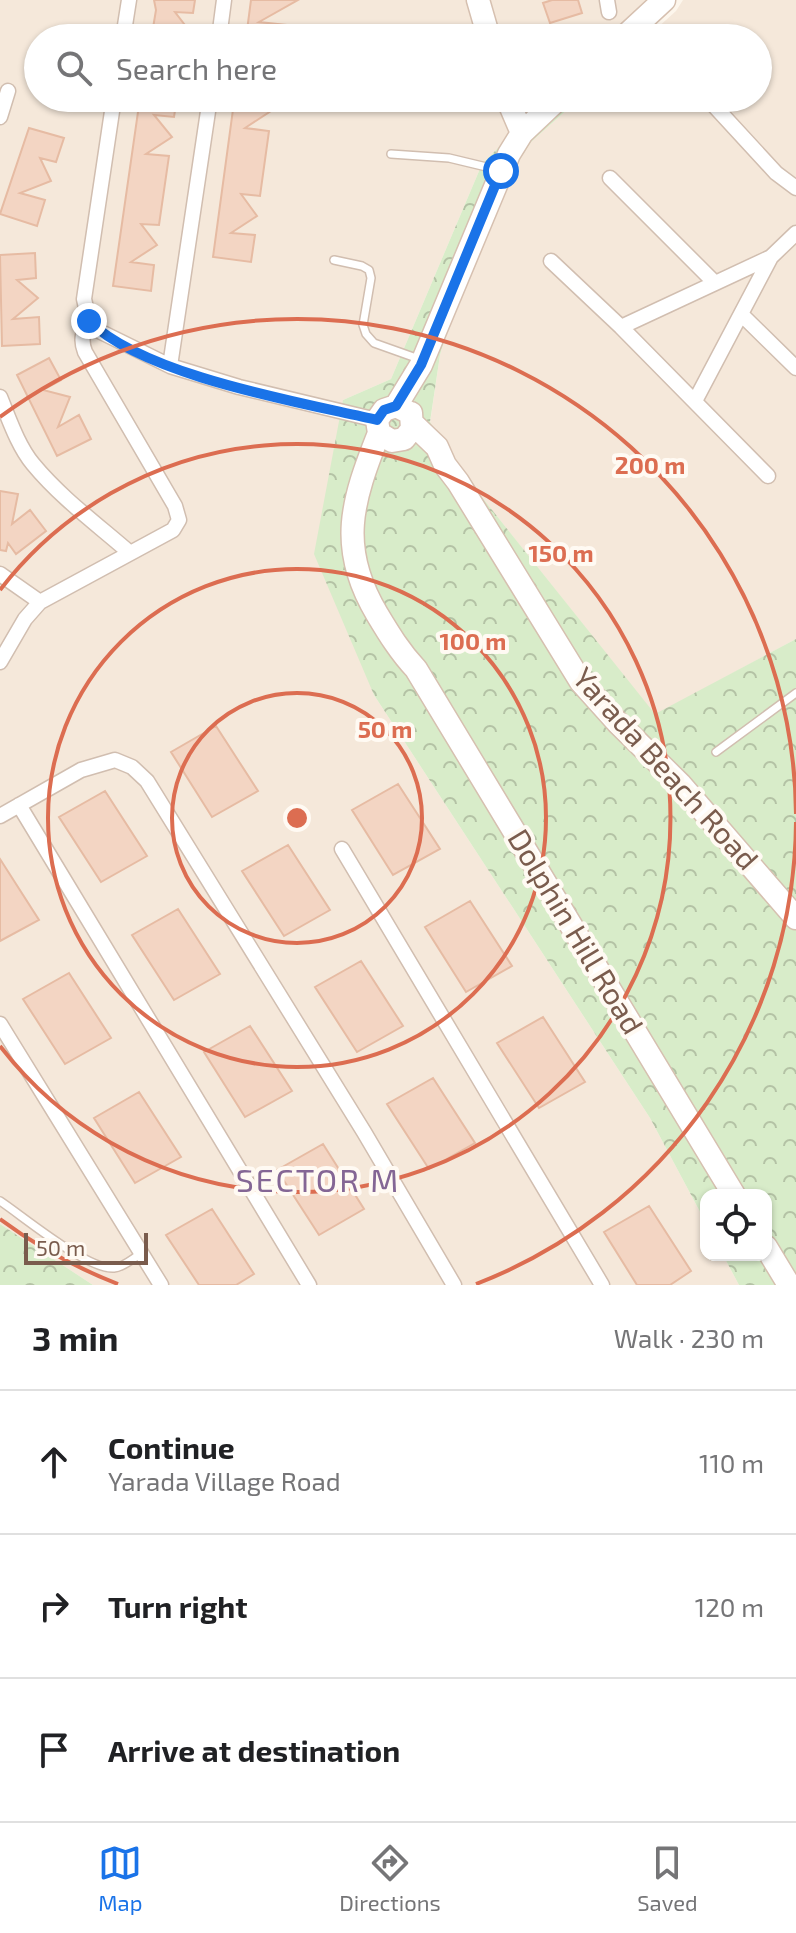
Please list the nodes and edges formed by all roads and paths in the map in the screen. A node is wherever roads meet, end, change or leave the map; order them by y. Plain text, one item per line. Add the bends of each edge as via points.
1 (129, 0) edge
2 (224, 0) edge
3 (478, 0) edge
4 (664, 0) edge
5 (125, 24) edge
6 (221, 24) edge
7 (485, 24) edge
8 (645, 24) edge
9 (8, 91) dead end
10 (112, 112) edge
11 (208, 112) edge
12 (513, 112) edge
13 (544, 112) edge
14 (720, 112) edge
15 (0, 117) edge
16 (522, 133) junction
17 (391, 154) dead end
18 (501, 171) junction
19 (610, 178) dead end
20 (796, 188) edge
21 (796, 233) edge
22 (771, 257) junction
23 (334, 260) dead end
24 (551, 261) dead end
25 (715, 283) junction
26 (742, 315) junction
27 (89, 321) junction
28 (621, 327) junction
29 (421, 363) junction
30 (170, 366) junction
31 (796, 368) edge
32 (0, 397) edge
33 (695, 401) junction
34 (396, 425) junction
35 (768, 476) dead end
36 (130, 553) junction
37 (0, 574) edge
38 (40, 602) junction
39 (0, 662) edge
40 (796, 693) edge
41 (716, 752) dead end
42 (19, 805) junction
43 (0, 816) edge
44 (342, 849) dead end
45 (796, 918) edge
46 (0, 1024) edge
47 (730, 1189) edge
48 (0, 1201) edge
49 (142, 1253) junction
50 (772, 1257) edge
51 (161, 1285) edge
52 (309, 1285) edge
53 (454, 1285) edge
54 (602, 1285) edge
55 (789, 1285) edge

1 - 5 street
2 - 6 street
3 - 7 street
4 - 8 street
9 - 15 street
10 - 27 street via 84,299
11 - 30 street
12 - 16 street
13 - 16 street, Dolphin Hill Road
14 - 20 street
16 - 18 street, Dolphin Hill Road
17 - 18 lane via 449,158
18 - 29 street, Dolphin Hill Road
19 - 25 street
21 - 22 street
22 - 25 street
22 - 26 street
23 - 29 lane via 369,270 366,334 374,343
24 - 28 street
25 - 28 street
26 - 31 street
26 - 33 street
27 - 30 street via 110,339
27 - 36 street via 82,333 85,352 179,520 173,530
28 - 33 street
29 - 34 street, Dolphin Hill Road
30 - 34 street
32 - 36 street via 31,462
33 - 35 street
34 - 45 street, Yarada Beach Road via 437,447 581,682 680,784
34 - 47 street, Dolphin Hill Road via 371,499 366,533 373,582 409,644 416,669
36 - 38 street
37 - 38 street
38 - 39 street
40 - 41 lane
42 - 43 street
42 - 52 street
42 - 53 street via 81,770 115,760 147,781
44 - 54 street
46 - 49 street
48 - 49 lane via 103,1268 118,1268
49 - 51 street
50 - 55 street

